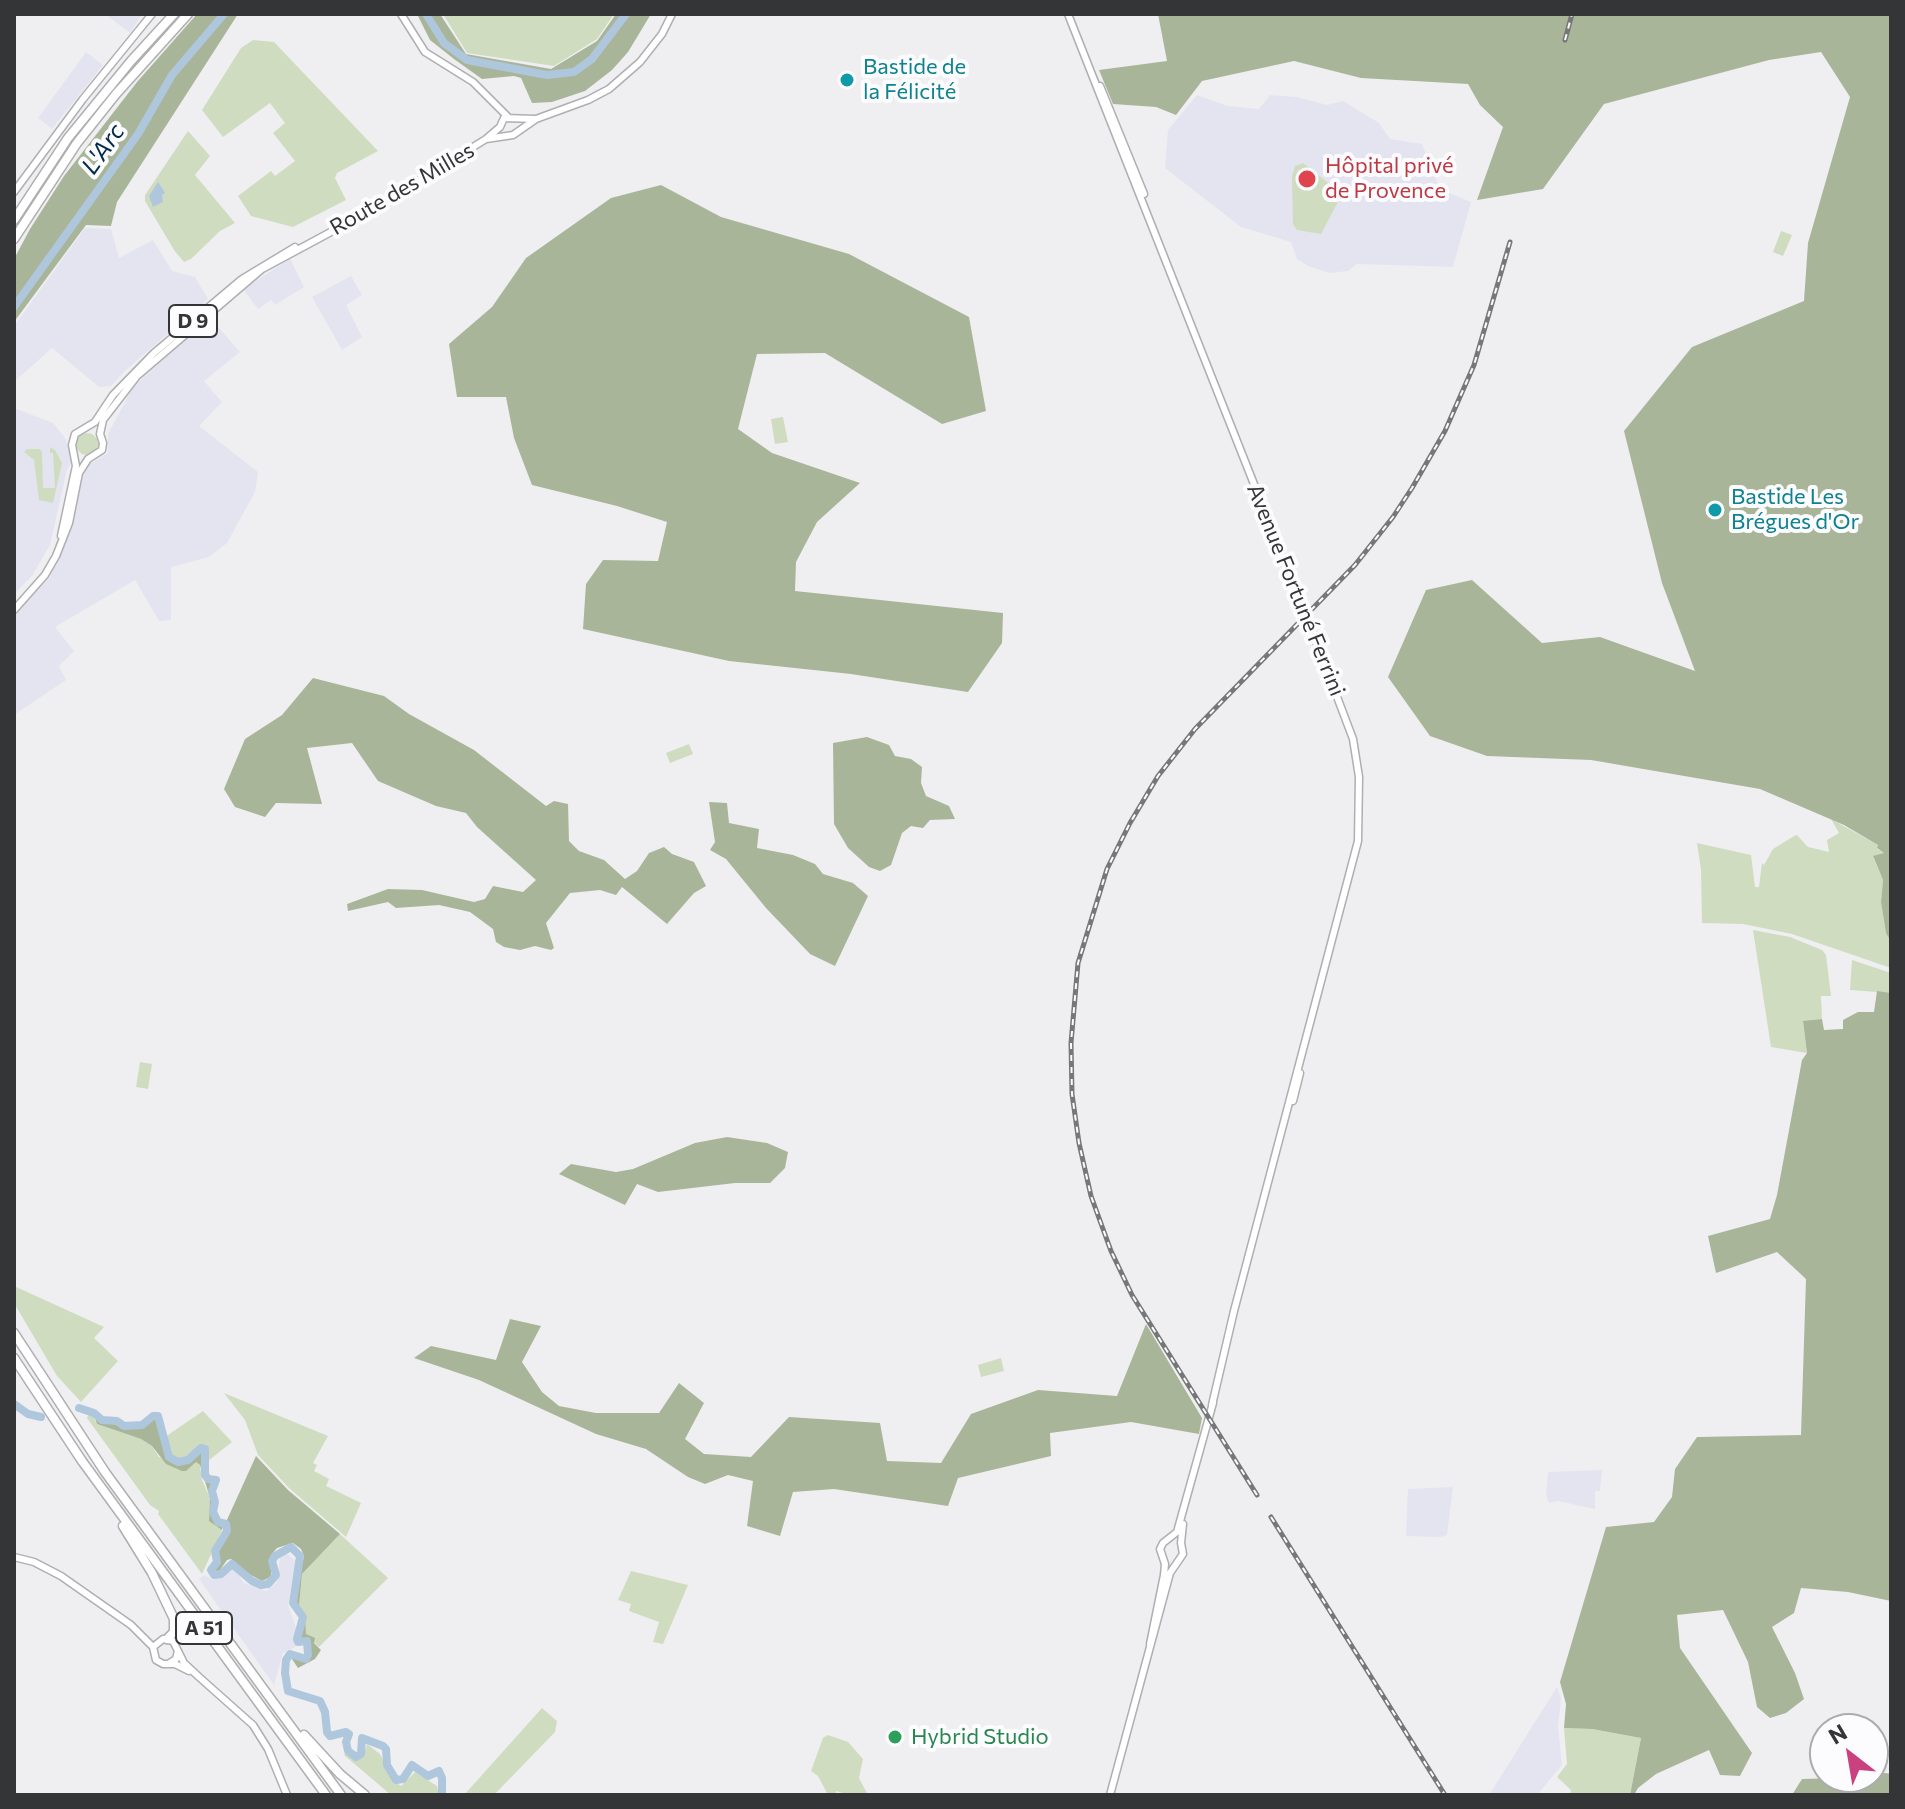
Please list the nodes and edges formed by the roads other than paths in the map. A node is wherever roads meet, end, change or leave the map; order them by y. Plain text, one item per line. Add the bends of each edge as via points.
1 (152, 14) edge
2 (174, 14) edge
3 (188, 14) edge
4 (401, 14) edge
5 (672, 14) edge
6 (1068, 14) edge
7 (494, 102) junction
8 (512, 118) junction
9 (536, 119) junction
10 (500, 124) junction
11 (519, 129) junction
12 (505, 135) junction
13 (486, 139) junction
14 (14, 192) edge
15 (14, 220) edge
16 (318, 238) junction
17 (14, 239) edge
18 (87, 428) junction
19 (100, 434) junction
20 (75, 455) junction
21 (87, 459) junction
22 (14, 607) edge
23 (14, 1333) edge
24 (14, 1358) edge
25 (1203, 1439) junction
26 (82, 1461) junction
27 (1169, 1539) junction
28 (1181, 1543) junction
29 (14, 1557) edge
30 (1163, 1558) junction
31 (1176, 1561) junction
32 (131, 1625) junction
33 (221, 1631) junction
34 (164, 1639) junction
35 (1150, 1644) junction
36 (153, 1647) junction
37 (178, 1651) junction
38 (168, 1664) junction
39 (199, 1677) junction
40 (287, 1795) edge
41 (326, 1795) edge
42 (341, 1795) edge
43 (365, 1795) edge
44 (1110, 1795) edge

1 - 14 main road
2 - 15 highway via 68,138
3 - 17 highway via 77,143
4 - 7 main road via 429,55 468,78
5 - 9 main road via 640,62 609,89
6 - 25 main road, Avenue Fortuné Ferrini, bridge via 1140,184 1346,718 1359,777 1358,841
7 - 8 main road
7 - 10 main road
8 - 9 main road
8 - 10 main road
8 - 11 main road
9 - 11 main road
10 - 12 main road
10 - 13 main road, D 9
11 - 12 main road
12 - 13 main road, D 9
13 - 16 main road, Route des Milles / D 9
16 - 18 main road, Route des Milles / D 9 via 242,279 132,374
16 - 19 main road, Route des Milles / D 9 via 262,269 159,356 119,396
18 - 19 main road
18 - 20 main road via 73,437
19 - 21 main road via 102,450
20 - 21 main road
20 - 22 main road via 61,535 41,574
21 - 22 main road via 56,556
23 - 33 highway, A 51
24 - 26 highway, A 51
25 - 27 main road, Avenue Fortuné Ferrini via 1177,1532
25 - 28 main road, Avenue Fortuné Ferrini
26 - 34 highway via 165,1598 175,1623 174,1632
26 - 41 highway, A 51
27 - 28 main road
27 - 30 main road via 1161,1546
28 - 31 main road via 1183,1554
29 - 32 main road via 46,1567
30 - 31 main road
30 - 35 main road
31 - 35 main road
32 - 34 main road
32 - 36 main road
33 - 42 highway, A 51
33 - 43 highway via 312,1745
34 - 36 main road
34 - 37 main road via 176,1644
35 - 44 main road
36 - 38 main road via 156,1660
37 - 38 main road
37 - 39 main road
38 - 39 main road
39 - 40 main road via 253,1725

